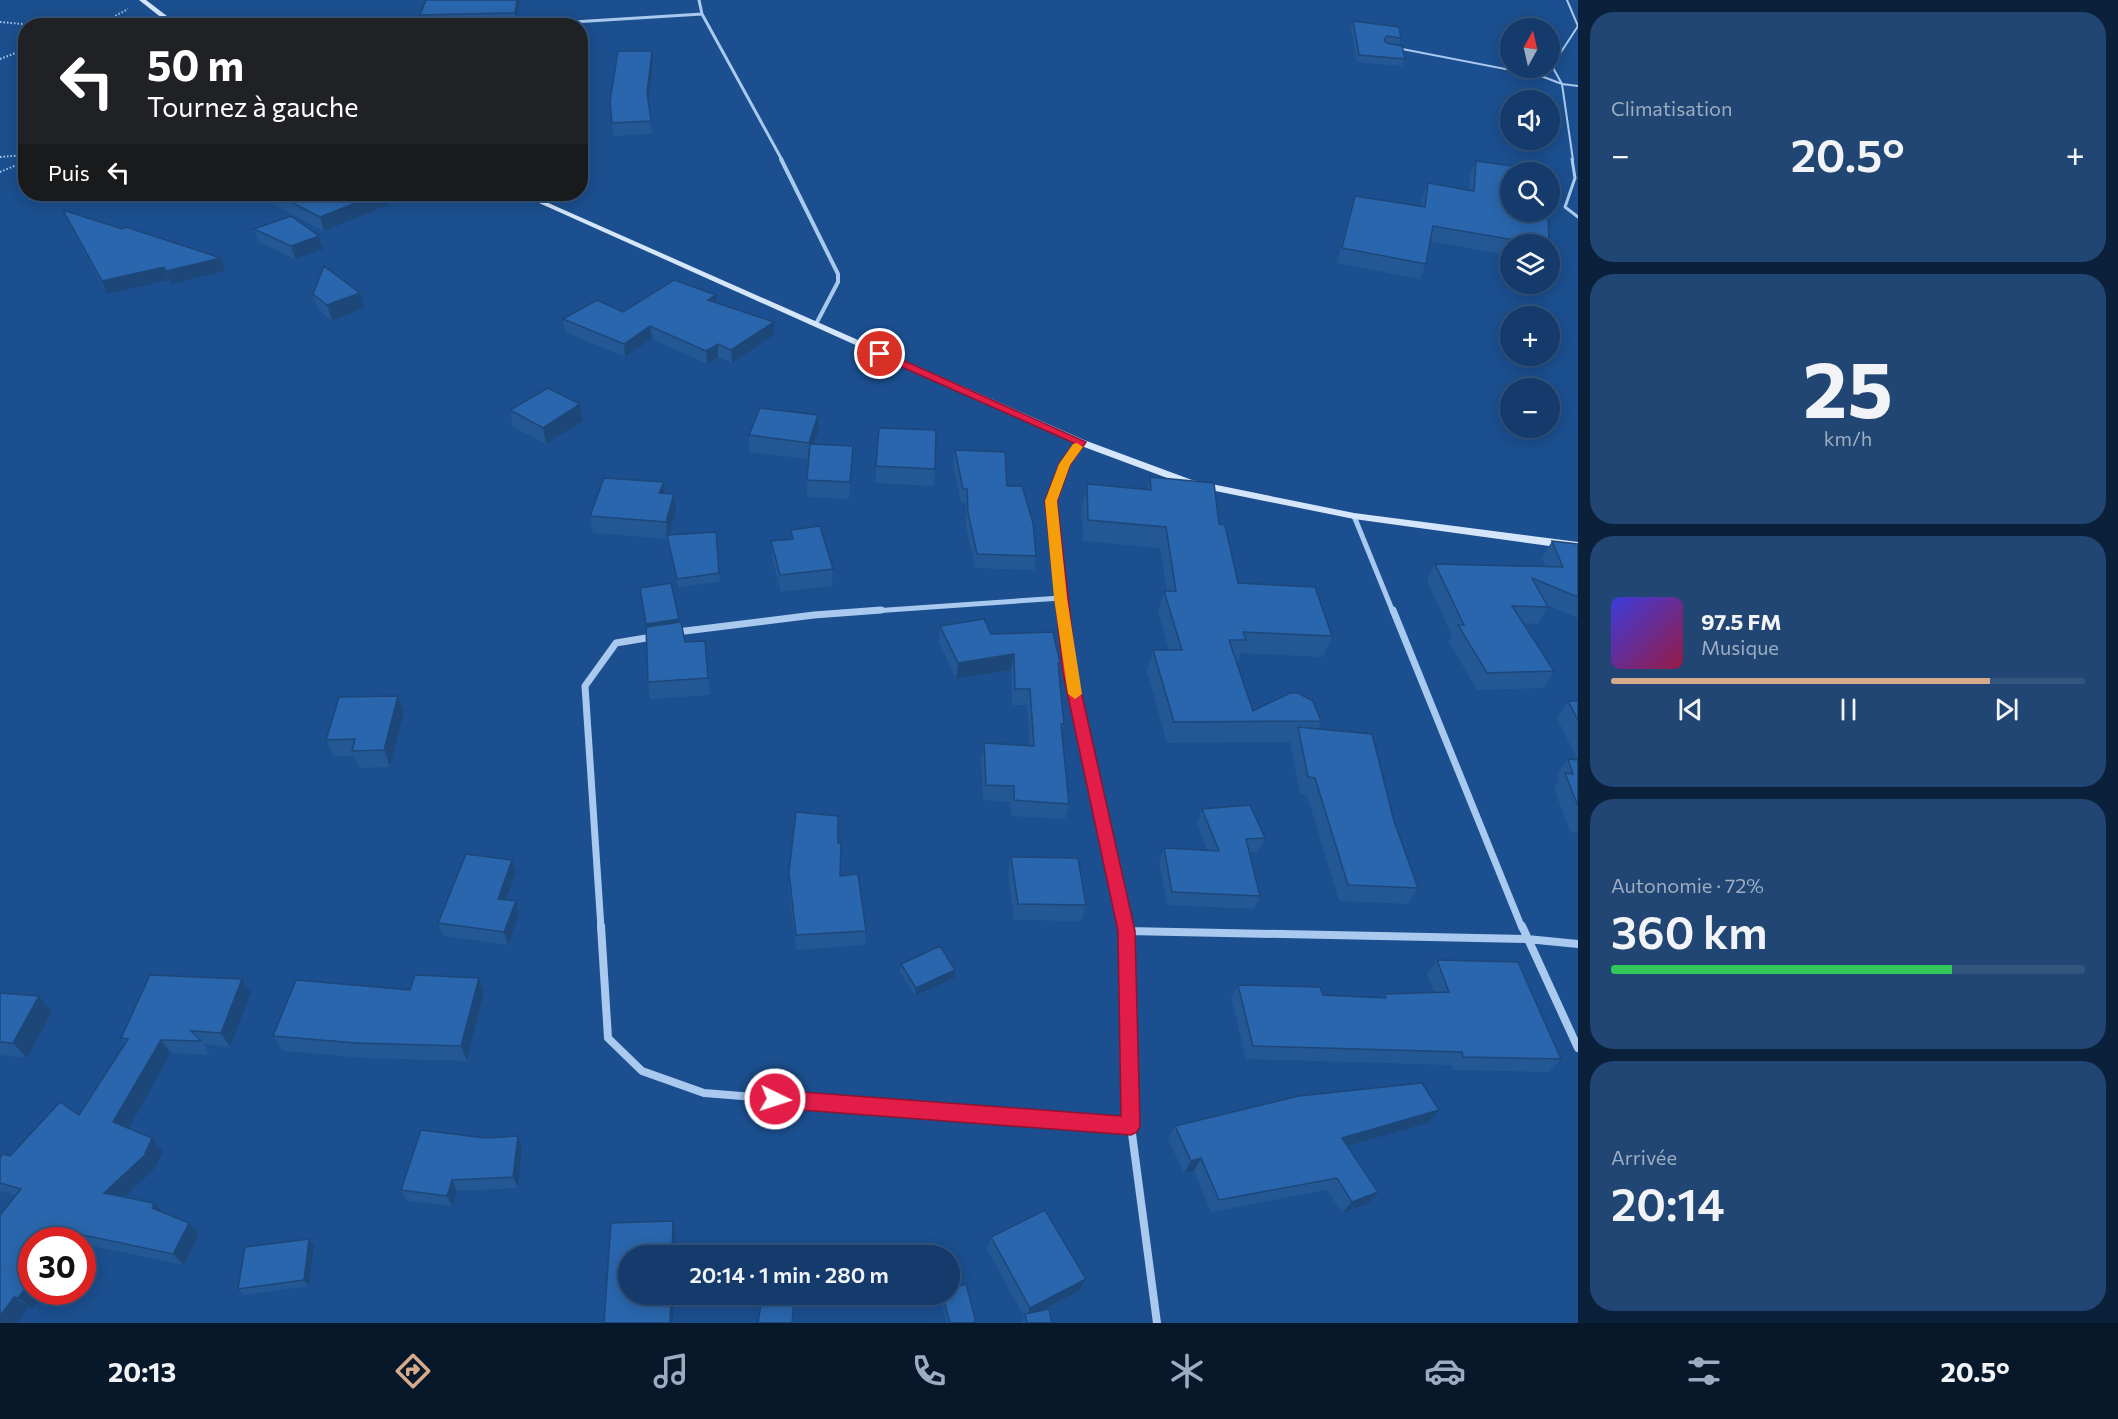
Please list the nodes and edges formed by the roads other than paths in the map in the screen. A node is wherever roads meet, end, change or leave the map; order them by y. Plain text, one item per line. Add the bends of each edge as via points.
1 (699, 0) edge
2 (1567, 0) edge
3 (143, 1) edge
4 (702, 14) junction
5 (166, 18) edge
6 (588, 20) edge
7 (1396, 48) edge
8 (1562, 84) junction
9 (1578, 86) edge
10 (539, 201) edge
11 (1578, 217) edge
12 (816, 324) junction
13 (1080, 442) junction
14 (1354, 516) junction
15 (1578, 546) edge
16 (1060, 598) junction
17 (669, 633) edge
18 (658, 635) edge
19 (1126, 931) junction
20 (1527, 939) junction
21 (1578, 944) edge
22 (1578, 1048) edge
23 (1131, 1126) junction
24 (1157, 1323) edge

1 - 4 street
2 - 8 lane via 1578,26 1552,66
3 - 5 main road
4 - 6 street
4 - 12 street via 801,195 838,274 838,282
7 - 8 lane via 1541,76
8 - 9 lane
8 - 11 lane via 1575,178 1565,207
10 - 12 main road
12 - 13 main road
13 - 14 main road via 1190,483
13 - 16 street via 1064,464 1051,501
14 - 15 main road
14 - 20 street
16 - 17 street via 814,615
16 - 19 street via 1070,673
18 - 23 street via 616,643 585,686 608,1038 642,1071 704,1093
19 - 20 street
19 - 23 street
20 - 21 street
20 - 22 street
23 - 24 street

